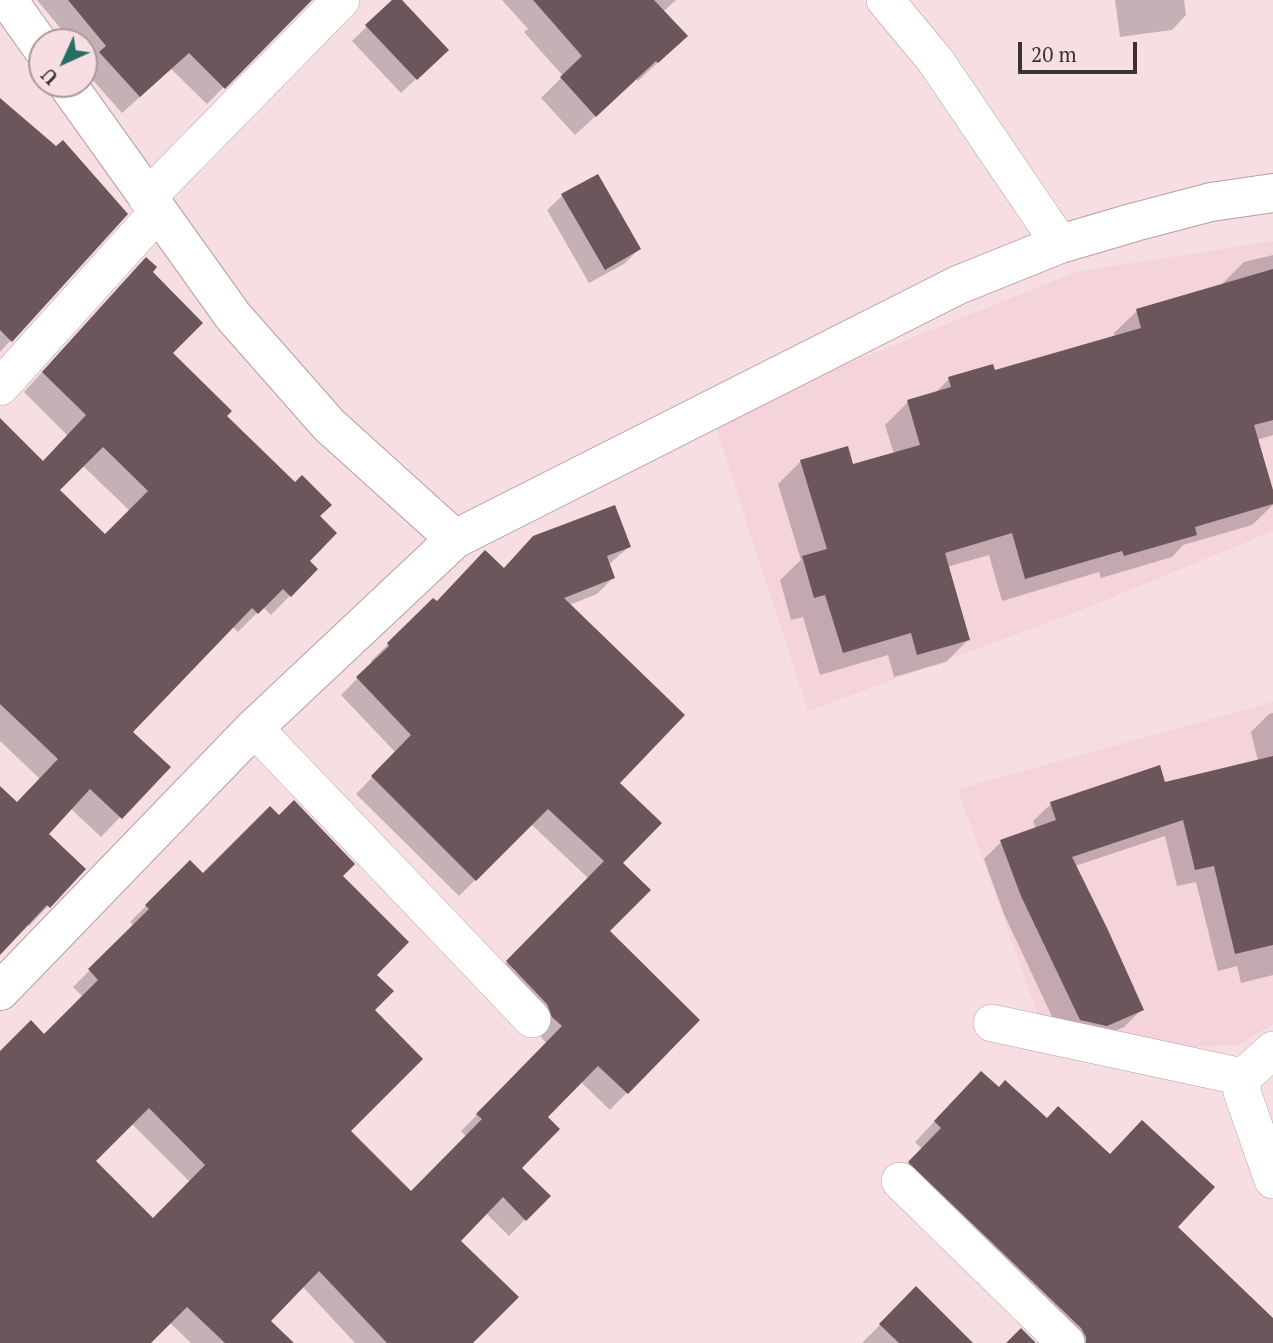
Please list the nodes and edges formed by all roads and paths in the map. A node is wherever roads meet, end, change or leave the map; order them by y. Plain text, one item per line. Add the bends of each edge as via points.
1 (8, 0) edge
2 (341, 0) edge
3 (885, 0) edge
4 (28, 28) edge
5 (77, 98) edge
6 (1273, 193) edge
7 (153, 205) junction
8 (1060, 244) junction
9 (0, 387) edge
10 (455, 539) junction
11 (254, 728) junction
12 (0, 991) edge
13 (532, 1019) dead end
14 (992, 1023) dead end
15 (1273, 1050) edge
16 (1243, 1077) junction
17 (1273, 1180) edge
18 (900, 1181) dead end
19 (1066, 1343) edge

1 - 4 street
2 - 7 street
3 - 8 street via 935,60
5 - 7 street
6 - 8 street via 1211,202
7 - 9 street
7 - 10 street via 233,316 329,425
8 - 10 street via 958,285
10 - 11 street
11 - 12 street
11 - 13 street
14 - 16 street
15 - 16 street
16 - 17 street via 1242,1092
18 - 19 street

